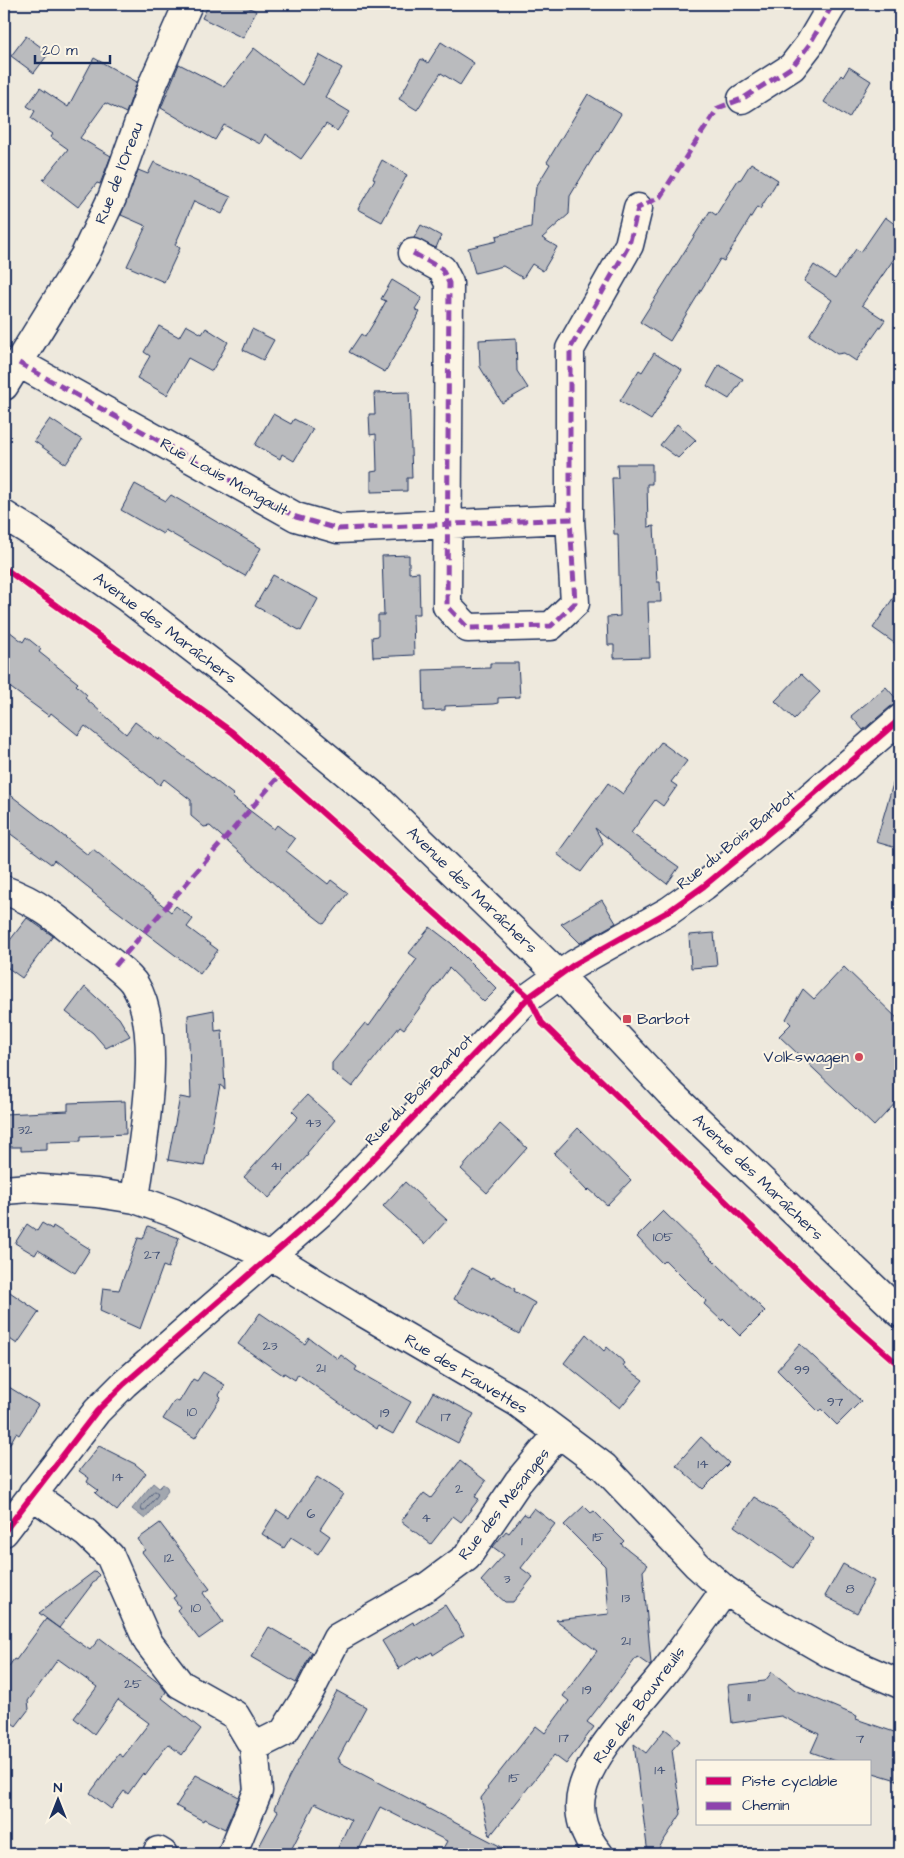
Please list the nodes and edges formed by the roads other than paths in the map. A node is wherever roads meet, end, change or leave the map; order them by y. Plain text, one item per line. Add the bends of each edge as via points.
1 (188, 4) edge
2 (833, 4) edge
3 (742, 99) dead end
4 (638, 208) dead end
5 (413, 253) dead end
6 (19, 363) junction
7 (4, 386) edge
8 (4, 515) edge
9 (570, 520) junction
10 (446, 525) junction
11 (900, 719) edge
12 (4, 890) edge
13 (559, 975) junction
14 (4, 1190) edge
15 (135, 1199) junction
16 (270, 1256) junction
17 (900, 1313) edge
18 (558, 1434) junction
19 (33, 1493) junction
20 (4, 1532) edge
21 (725, 1590) junction
22 (900, 1684) edge
23 (254, 1747) junction
24 (232, 1854) edge
25 (599, 1854) edge

1 - 6 street, Rue de l'Oreau via 152,86 108,206 85,255
2 - 3 street via 792,67
4 - 9 street via 629,245 570,349
5 - 10 street via 442,269 449,282
6 - 7 street, Rue de l'Oreau
6 - 10 street, Rue Louis Mongault via 296,517 338,529
8 - 13 street, Avenue des Maraîchers via 126,597 306,738 378,799
9 - 10 street, Rue Louis Mongault
9 - 10 street via 575,603 552,626 468,628 447,606
11 - 13 street, Rue du Bois Barbot via 704,886 668,912
12 - 15 street via 28,899 58,920 135,984 144,1004 150,1070
13 - 16 street, Rue du Bois Barbot via 529,997 326,1208
13 - 17 street, Avenue des Maraîchers via 669,1092
14 - 15 street, Rue des Fauvettes via 29,1188
15 - 16 street, Rue des Fauvettes
16 - 18 street, Rue des Fauvettes via 517,1402
16 - 19 street, Rue du Bois Barbot via 97,1411
18 - 21 street, Rue des Fauvettes via 604,1467
18 - 23 street, Rue des Mésanges via 518,1482 467,1557 428,1586 337,1638 284,1732
19 - 20 street, Rue du Bois Barbot
19 - 23 street via 86,1533 110,1556 148,1642 180,1684 235,1715
21 - 22 street, Rue des Fauvettes via 831,1654
21 - 25 street, Rue des Bouvreuils via 664,1673 609,1740 589,1772 580,1805 583,1825 590,1843
23 - 24 street via 258,1792

